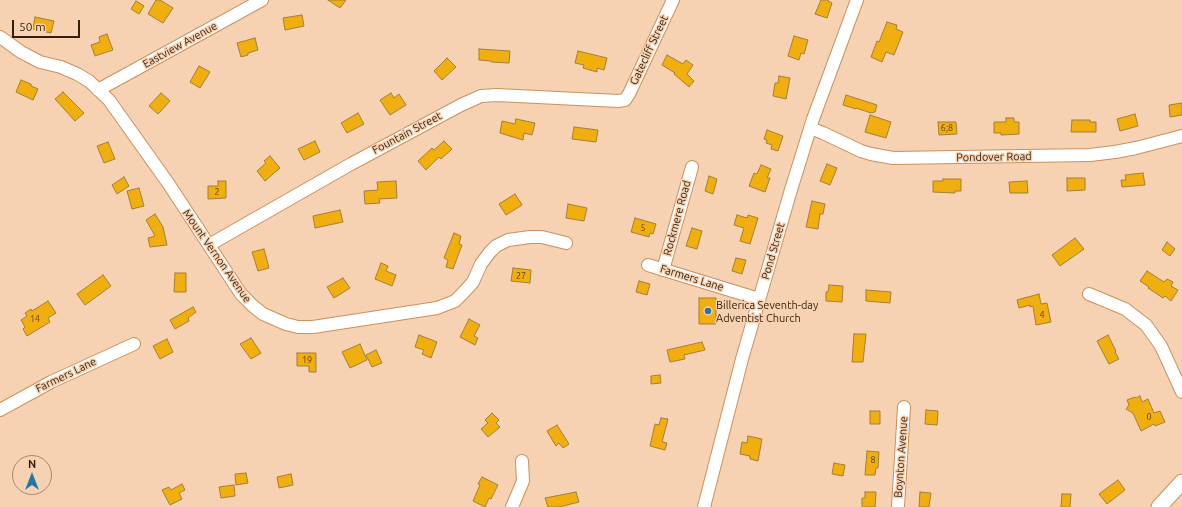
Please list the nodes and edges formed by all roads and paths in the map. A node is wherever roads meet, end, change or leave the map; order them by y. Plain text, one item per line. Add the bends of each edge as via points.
1 (262, 0) edge
2 (673, 0) edge
3 (857, 0) edge
4 (0, 37) edge
5 (98, 90) junction
6 (625, 100) joint
7 (810, 128) junction
8 (1182, 136) edge
9 (692, 167) dead end
10 (566, 243) dead end
11 (209, 245) junction
12 (648, 265) dead end
13 (663, 270) junction
14 (1089, 294) dead end
15 (759, 299) junction
16 (134, 344) dead end
17 (1182, 392) edge
18 (904, 407) dead end
19 (0, 410) edge
20 (522, 460) dead end
21 (1182, 482) edge
22 (512, 507) edge
23 (704, 507) edge
24 (898, 507) edge
25 (1159, 507) edge

1 - 5 street, Eastview Avenue
2 - 6 street, Gatecliff Street
3 - 7 street, Pond Street
4 - 5 street, Mount Vernon Avenue via 21,52 77,74
5 - 11 street, Mount Vernon Avenue via 117,110
6 - 11 street, Fountain Street via 481,96 461,104 351,164
7 - 8 street, Pondover Road via 861,151 894,158 1090,155 1136,148
7 - 15 street, Pond Street
9 - 13 street, Rockmere Road
10 - 11 street, Mount Vernon Avenue via 542,237 508,240 490,252 473,282 455,301 437,308 313,327 286,324 252,306 241,294
12 - 13 street, Farmers Lane
13 - 15 street, Farmers Lane
14 - 17 street via 1125,309 1146,325 1161,346
15 - 23 street, Pond Street
16 - 19 street, Farmers Lane via 51,382
18 - 24 street, Boynton Avenue
20 - 22 street via 523,481
21 - 25 main road

